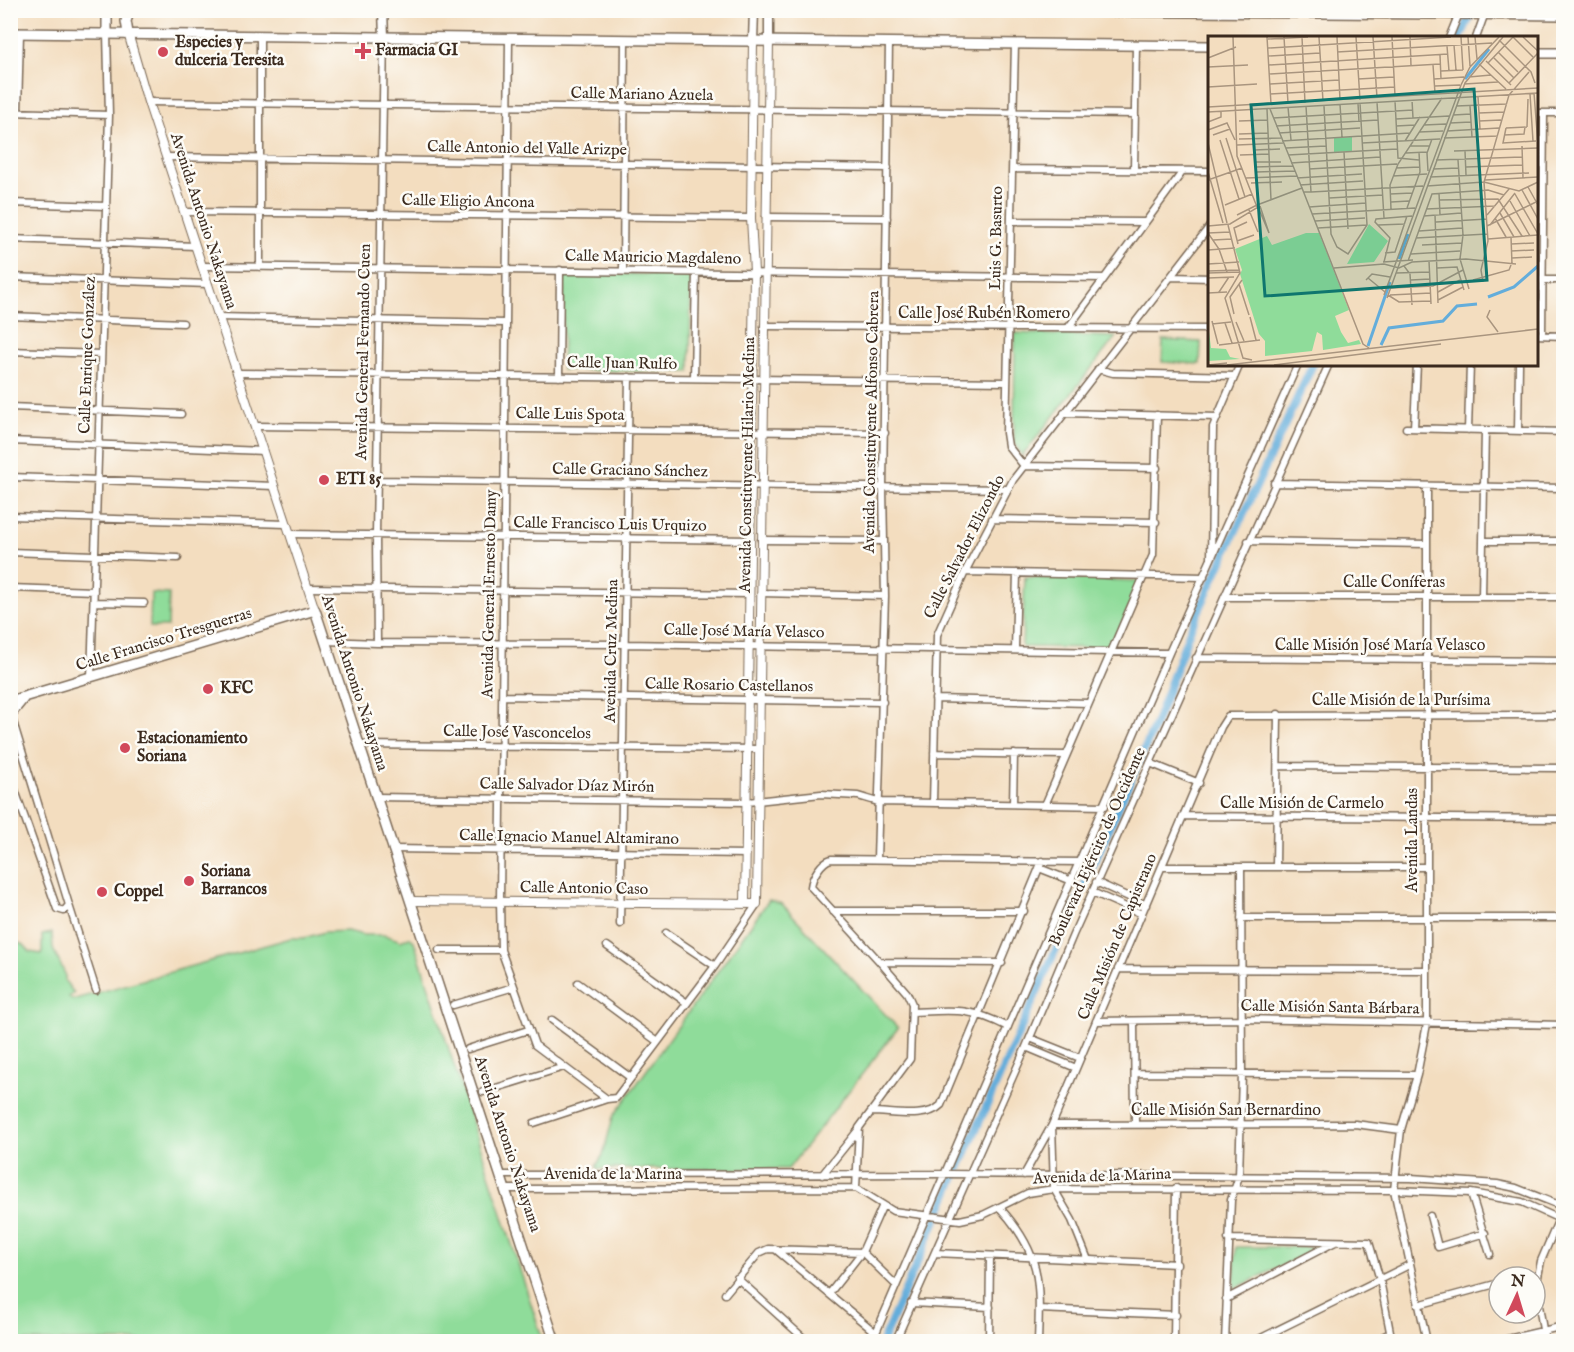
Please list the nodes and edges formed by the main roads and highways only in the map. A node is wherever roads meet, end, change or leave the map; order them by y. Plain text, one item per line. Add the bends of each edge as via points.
1 (107, 10) edge
2 (130, 10) edge
3 (383, 10) edge
4 (754, 10) edge
5 (769, 10) edge
6 (939, 10) edge
7 (1020, 11) edge
8 (1300, 12) edge
9 (1462, 13) edge
10 (1483, 14) edge
11 (1563, 15) edge
12 (15, 33) edge
13 (107, 33) junction
14 (128, 33) junction
15 (384, 37) junction
16 (753, 41) junction
17 (769, 41) junction
18 (1208, 46) edge
19 (1538, 53) edge
20 (1563, 53) edge
21 (315, 610) joint
22 (23, 699) junction
23 (10, 701) edge
24 (11, 714) edge
25 (555, 1341) edge

1 - 13 main road
2 - 14 main road via 126,21
3 - 15 main road, Avenida General Fernando Cuen
4 - 16 main road, Avenida Constituyente Hilario Medina
5 - 17 main road, Avenida Constituyente Hilario Medina
6 - 7 main road
7 - 8 main road
8 - 9 main road
9 - 10 main road
10 - 11 main road
12 - 13 main road
13 - 14 main road
14 - 15 main road
15 - 16 main road
16 - 17 main road
17 - 18 main road
19 - 20 main road
21 - 22 main road, Calle Francisco Tresguerras
21 - 25 main road, Avenida Antonio Nakayama
22 - 23 main road, Calle Francisco Tresguerras
22 - 24 main road

